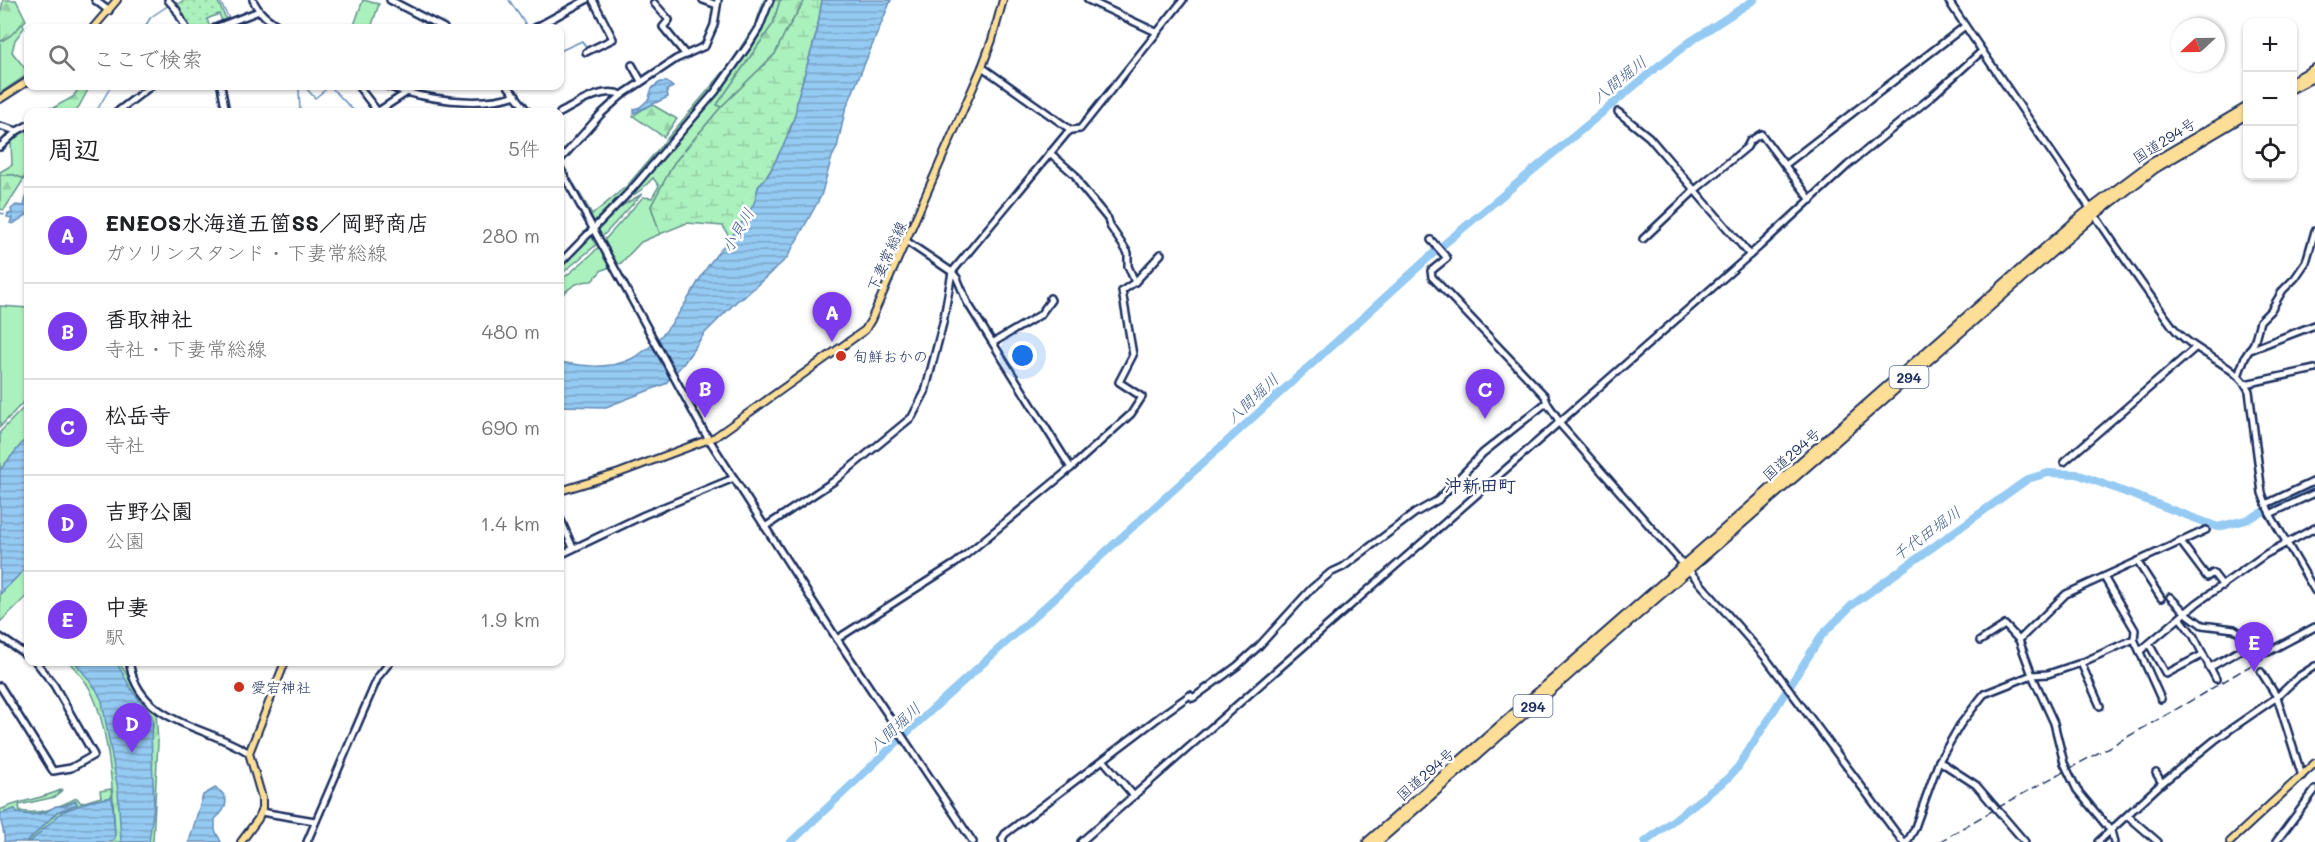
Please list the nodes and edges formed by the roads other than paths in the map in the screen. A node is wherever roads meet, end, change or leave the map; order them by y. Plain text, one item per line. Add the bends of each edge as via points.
1 (95, 0) edge
2 (117, 0) edge
3 (168, 0) edge
4 (253, 0) edge
5 (390, 0) edge
6 (586, 0) edge
7 (593, 0) edge
8 (703, 0) edge
9 (770, 0) edge
10 (1003, 0) edge
11 (1088, 0) edge
12 (1183, 0) edge
13 (1948, 0) edge
14 (654, 3) dead end
15 (718, 3) edge
16 (109, 11) junction
17 (259, 11) junction
18 (97, 24) edge
19 (184, 24) edge
20 (225, 24) edge
21 (275, 24) edge
22 (436, 24) edge
23 (542, 24) edge
24 (1965, 26) junction
25 (1156, 32) junction
26 (1982, 51) junction
27 (586, 52) dead end
28 (686, 55) junction
29 (632, 64) dead end
30 (982, 67) junction
31 (2315, 69) edge
32 (2315, 76) edge
33 (2297, 79) edge
34 (641, 81) junction
35 (24, 84) edge
36 (2297, 85) edge
37 (146, 90) edge
38 (222, 90) edge
39 (361, 90) edge
40 (398, 90) edge
41 (512, 90) edge
42 (406, 93) junction
43 (516, 95) junction
44 (622, 95) junction
45 (0, 99) edge
46 (122, 108) edge
47 (225, 108) edge
48 (375, 108) edge
49 (384, 108) edge
50 (525, 108) edge
51 (2243, 109) edge
52 (564, 111) edge
53 (1618, 112) dead end
54 (2243, 115) edge
55 (0, 126) edge
56 (24, 127) edge
57 (1071, 130) junction
58 (17, 131) junction
59 (0, 147) edge
60 (1050, 153) junction
61 (564, 156) edge
62 (1785, 165) junction
63 (564, 176) edge
64 (1695, 190) junction
65 (1811, 200) junction
66 (2092, 212) junction
67 (593, 230) junction
68 (2315, 231) edge
69 (1643, 238) dead end
70 (1431, 240) dead end
71 (906, 241) junction
72 (1161, 254) dead end
73 (1750, 255) junction
74 (564, 259) edge
75 (952, 272) junction
76 (1135, 282) junction
77 (1050, 298) dead end
78 (2315, 325) edge
79 (994, 342) junction
80 (2195, 348) junction
81 (2250, 350) junction
82 (2315, 369) edge
83 (2238, 376) junction
84 (2245, 384) junction
85 (1546, 403) junction
86 (1559, 423) junction
87 (709, 440) junction
88 (2064, 462) dead end
89 (1071, 468) junction
90 (734, 478) junction
91 (2315, 481) edge
92 (564, 490) edge
93 (2315, 493) edge
94 (2266, 504) junction
95 (2270, 514) junction
96 (564, 527) edge
97 (765, 527) junction
98 (2315, 528) edge
99 (2206, 531) dead end
100 (2181, 541) junction
101 (2286, 543) junction
102 (573, 548) junction
103 (564, 553) edge
104 (2138, 561) junction
105 (1687, 567) junction
106 (2104, 577) junction
107 (2223, 586) junction
108 (2315, 591) edge
109 (2170, 597) dead end
110 (2161, 598) dead end
111 (2186, 613) junction
112 (2180, 618) junction
113 (2315, 627) edge
114 (0, 637) edge
115 (837, 639) junction
116 (2134, 639) junction
117 (2019, 640) junction
118 (1980, 641) dead end
119 (2254, 642) junction
120 (2149, 644) junction
121 (2140, 651) junction
122 (24, 653) edge
123 (2202, 655) junction
124 (2081, 663) junction
125 (39, 666) edge
126 (130, 666) dead end
127 (283, 666) edge
128 (387, 666) edge
129 (2315, 666) edge
130 (2209, 668) junction
131 (2261, 672) dead end
132 (2032, 675) junction
133 (2216, 679) dead end
134 (0, 686) edge
135 (2277, 697) junction
136 (2161, 699) dead end
137 (2100, 706) dead end
138 (249, 753) junction
139 (1104, 760) junction
140 (1939, 761) junction
141 (2315, 763) edge
142 (2156, 773) dead end
143 (2302, 776) junction
144 (2162, 783) junction
145 (2315, 790) edge
146 (1134, 796) junction
147 (261, 812) junction
148 (2128, 816) junction
149 (315, 820) junction
150 (2111, 831) junction
151 (241, 842) edge
152 (307, 842) edge
153 (973, 842) edge
154 (1003, 842) edge
155 (1081, 842) edge
156 (1368, 842) edge
157 (1377, 842) edge
158 (1905, 842) edge
159 (2025, 842) edge
160 (2098, 842) edge
161 (2114, 842) edge
162 (2158, 842) edge
163 (2230, 842) edge
164 (2276, 842) edge

1 - 16 street
2 - 16 main road
3 - 19 street
4 - 17 street
5 - 22 street
6 - 23 street
7 - 27 street via 613,39
8 - 15 street
9 - 67 street via 759,28 728,76
10 - 30 main road, 下妻常総線
11 - 25 street
12 - 25 street
13 - 24 street
14 - 28 street via 669,20 663,27
15 - 28 street via 707,43
16 - 18 main road
17 - 20 street
17 - 21 street
24 - 26 street
24 - 62 street
25 - 57 street via 1080,129
26 - 65 street
26 - 66 street
28 - 34 street
29 - 34 street
30 - 57 street
30 - 71 main road, 下妻常総線
31 - 33 highway
32 - 36 highway
34 - 44 street
35 - 45 main road
37 - 46 street
38 - 47 street
39 - 48 street
40 - 42 street
41 - 43 street
42 - 43 street via 483,102
42 - 49 street
43 - 50 street
44 - 52 street via 600,94
44 - 61 street
51 - 66 highway, 国道294号 / 294 via 2177,146
53 - 64 street via 1649,137
54 - 66 highway, 国道294号 / 294 via 2155,168
55 - 58 street
56 - 58 street
57 - 60 street
58 - 59 street
60 - 75 street
60 - 76 street via 1075,175 1108,219 1128,253 1128,266
62 - 64 street via 1761,135
62 - 65 street
63 - 67 street
64 - 69 street
64 - 73 street
65 - 73 street
66 - 80 street via 2175,329
66 - 105 highway, 国道294号 / 294
67 - 74 street
67 - 87 street
68 - 81 street via 2306,262 2259,321
70 - 85 street via 1447,258 1431,271 1432,276 1545,396
71 - 75 street
71 - 87 main road, 下妻常総線 via 865,330
72 - 76 street
73 - 86 street
75 - 79 street
75 - 97 street via 925,392 912,417 834,481
76 - 89 street via 1122,291 1133,355 1119,382 1142,397 1131,414
77 - 79 street via 1040,315
78 - 81 street
79 - 89 street
80 - 83 street
80 - 88 street
81 - 83 street
82 - 84 street
83 - 84 street
84 - 94 street
85 - 86 street
85 - 139 street via 1483,453 1438,500 1311,589 1238,666 1193,698 1190,695 1181,701
86 - 105 street
86 - 146 street
87 - 90 street
87 - 92 main road, 下妻常総線
89 - 115 street via 956,563
90 - 97 street
90 - 102 street
91 - 94 street
93 - 95 street
94 - 95 street
95 - 101 street
96 - 102 street
97 - 115 street
98 - 101 street
99 - 100 street
100 - 104 street
100 - 107 street via 2207,577 2213,573
101 - 107 street
101 - 108 street
102 - 103 street
104 - 106 street
104 - 110 street
105 - 156 highway, 国道294号 / 294
105 - 157 highway, 国道294号 / 294
105 - 158 street via 1765,657
106 - 116 street via 2135,630
106 - 117 street via 2066,594
107 - 111 street
109 - 111 street
111 - 112 street
111 - 119 street via 2202,624 2234,629
112 - 120 street
112 - 123 street
113 - 119 street via 2268,652
114 - 122 street
115 - 153 street
116 - 121 street
116 - 124 street
117 - 118 street via 2005,625
117 - 132 street
119 - 130 street
120 - 121 street
120 - 123 street via 2166,674
121 - 136 street
123 - 130 street
124 - 132 street
124 - 137 street
125 - 134 street via 94,755 71,768 53,771
126 - 138 street via 141,692 161,713 232,741
127 - 138 main road
128 - 149 street via 378,676
129 - 135 street
130 - 133 street
131 - 135 street
132 - 140 street via 1984,694
132 - 150 street via 2077,790
135 - 143 street
135 - 144 street
138 - 147 main road via 262,798
139 - 146 street
139 - 154 street via 1005,834
140 - 158 street via 1914,830
140 - 159 street via 1976,785
141 - 143 main road
142 - 144 street
143 - 163 main road
144 - 148 street
145 - 164 street
146 - 155 street
147 - 149 street
147 - 151 main road
148 - 150 street
148 - 162 street
149 - 152 street
150 - 160 street
150 - 161 street

